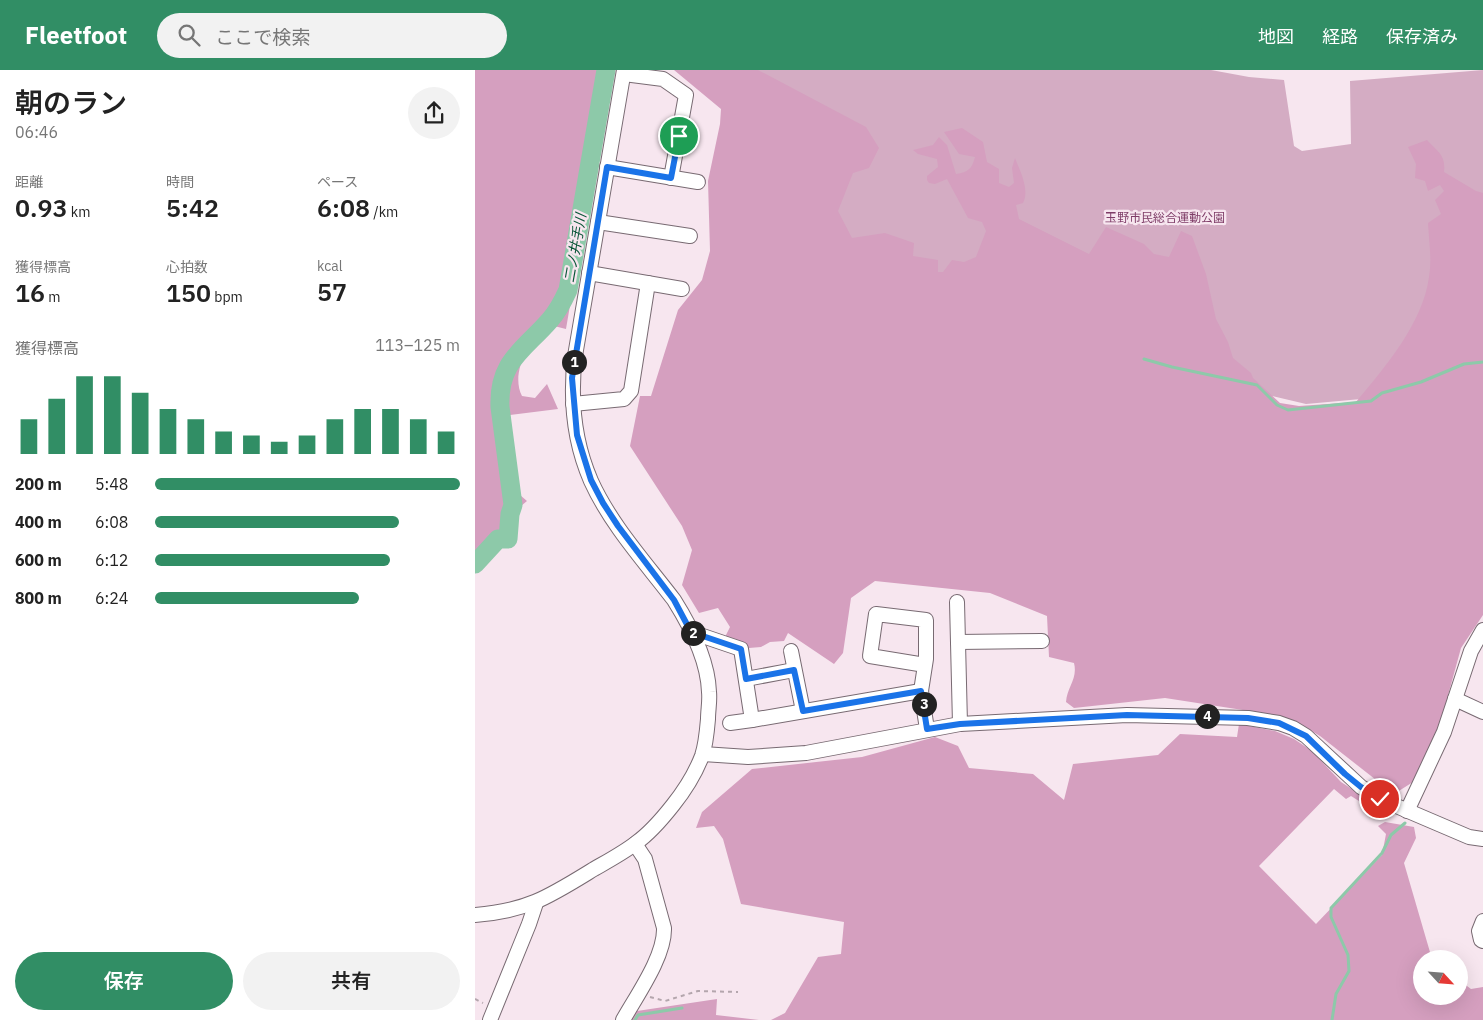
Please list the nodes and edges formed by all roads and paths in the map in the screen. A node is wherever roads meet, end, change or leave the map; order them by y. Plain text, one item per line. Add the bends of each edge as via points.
1 (624, 72) edge
2 (607, 167) junction
3 (671, 178) junction
4 (697, 182) dead end
5 (597, 222) junction
6 (690, 236) dead end
7 (589, 273) junction
8 (648, 283) junction
9 (682, 289) dead end
10 (573, 404) junction
11 (957, 602) dead end
12 (1483, 630) edge
13 (691, 632) junction
14 (1042, 641) dead end
15 (958, 642) junction
16 (791, 651) dead end
17 (925, 665) junction
18 (794, 670) junction
19 (746, 679) junction
20 (921, 691) junction
21 (1455, 699) junction
22 (803, 711) junction
23 (1483, 712) edge
24 (752, 720) junction
25 (730, 724) dead end
26 (960, 724) junction
27 (927, 729) junction
28 (703, 754) junction
29 (1407, 811) junction
30 (1483, 839) edge
31 (635, 844) junction
32 (536, 902) junction
33 (475, 914) edge
34 (1483, 921) edge
35 (1483, 940) edge
36 (738, 992) dead end
37 (638, 994) junction
38 (490, 1020) edge
39 (623, 1020) edge

1 - 2 street
1 - 3 street via 663,79 686,95
2 - 3 street
2 - 5 street
3 - 4 street
5 - 6 street
5 - 7 street
7 - 8 street
7 - 10 street via 572,378
8 - 9 street
8 - 10 street via 631,391 624,399
10 - 13 street via 577,435 591,480 618,526 674,600
11 - 15 street
12 - 21 street via 1471,651
13 - 19 street via 741,649
13 - 28 street via 706,672 709,692
14 - 15 street
15 - 26 street
16 - 18 street
17 - 17 street via 926,620 876,614 870,656
17 - 20 street
18 - 19 street
18 - 22 street
19 - 24 street
20 - 22 street
20 - 27 street
21 - 23 street
21 - 29 street via 1444,732
22 - 24 street
24 - 25 street
26 - 27 street
26 - 29 street via 1127,715 1248,718 1279,723 1306,736 1361,787
27 - 28 street via 806,753 748,757
28 - 31 street via 682,794 652,830
29 - 30 street via 1469,837
31 - 32 street
31 - 37 street via 645,859 665,937
32 - 33 street via 505,912
32 - 38 street
34 - 35 street via 1479,931
36 - 37 path via 698,991 665,1001
37 - 39 street

